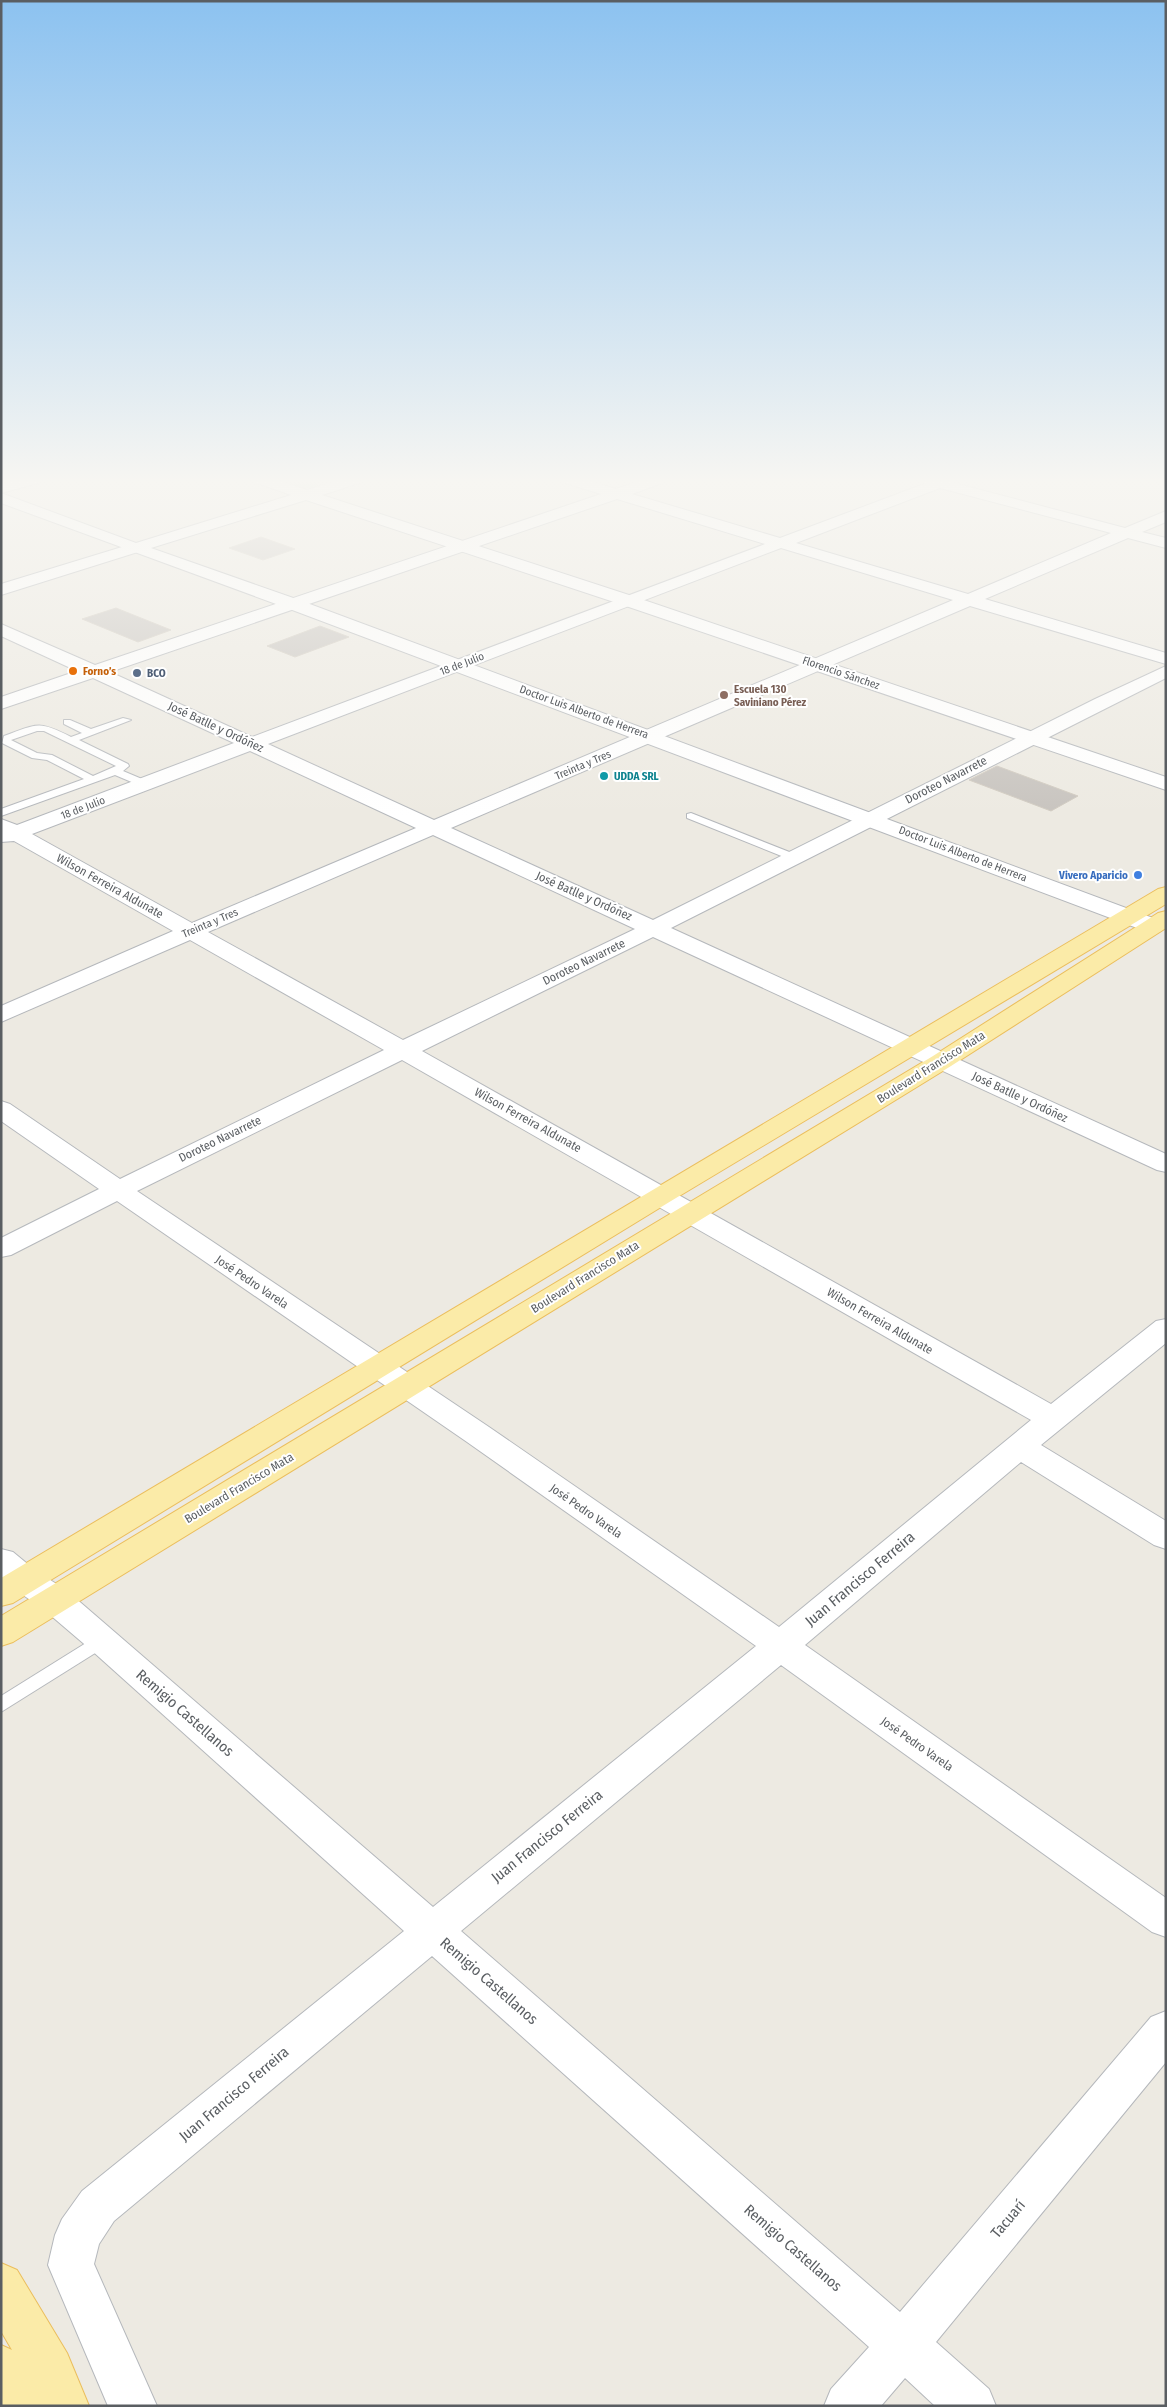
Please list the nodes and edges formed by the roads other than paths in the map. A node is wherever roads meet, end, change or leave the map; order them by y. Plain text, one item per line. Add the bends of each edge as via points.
1 (257, 591) edge
2 (330, 591) edge
3 (600, 591) edge
4 (650, 591) edge
5 (941, 591) edge
6 (990, 591) edge
7 (626, 600) junction
8 (970, 600) junction
9 (293, 604) junction
10 (1, 628) edge
11 (1166, 659) edge
12 (817, 665) junction
13 (459, 666) junction
14 (94, 671) junction
15 (1166, 671) edge
16 (1, 703) edge
17 (126, 720) dead end
18 (67, 722) dead end
19 (90, 733) junction
20 (650, 737) junction
21 (1028, 738) junction
22 (71, 740) junction
23 (252, 744) junction
24 (115, 771) junction
25 (103, 775) junction
26 (92, 779) junction
27 (1166, 784) edge
28 (139, 787) junction
29 (1, 813) edge
30 (691, 816) dead end
31 (869, 818) junction
32 (434, 829) junction
33 (6, 832) edge
34 (793, 857) junction
35 (1166, 894) edge
36 (1153, 923) edge
37 (655, 928) junction
38 (190, 931) junction
39 (1, 1015) edge
40 (910, 1046) junction
41 (403, 1050) junction
42 (942, 1061) junction
43 (1, 1109) edge
44 (1166, 1164) edge
45 (116, 1191) junction
46 (661, 1195) junction
47 (690, 1212) junction
48 (1, 1249) edge
49 (1166, 1328) edge
50 (379, 1366) junction
51 (408, 1386) junction
52 (1053, 1420) junction
53 (1019, 1446) junction
54 (1166, 1537) edge
55 (20, 1584) edge
56 (1, 1633) edge
57 (102, 1640) junction
58 (780, 1646) junction
59 (1, 1705) edge
60 (1166, 1920) edge
61 (432, 1930) junction
62 (1166, 2030) edge
63 (1, 2286) edge
64 (903, 2345) junction
65 (1, 2369) edge
66 (20, 2406) edge
67 (65, 2406) edge
68 (133, 2406) edge
69 (848, 2406) edge
70 (972, 2406) edge

1 - 9 street, Doctor Luis Alberto de Herrera
2 - 9 street
3 - 7 street, Florencio Sánchez
4 - 7 street, 18 de Julio
5 - 8 street
6 - 8 street, Treinta y Tres
7 - 12 street, Florencio Sánchez
7 - 13 street, 18 de Julio
8 - 11 street
8 - 12 street, Treinta y Tres
9 - 13 street, Doctor Luis Alberto de Herrera
9 - 14 street
10 - 14 street, José Batlle y Ordóñez
12 - 20 street, Treinta y Tres
12 - 21 street, Florencio Sánchez
13 - 20 street, Doctor Luis Alberto de Herrera
13 - 23 street, 18 de Julio
14 - 16 street
14 - 23 street, José Batlle y Ordóñez
15 - 21 street, Doroteo Navarrete
17 - 19 lane
18 - 19 lane
19 - 22 lane
20 - 31 street, Doctor Luis Alberto de Herrera
20 - 32 street, Treinta y Tres
21 - 27 street, Florencio Sánchez
21 - 31 street, Doroteo Navarrete
22 - 24 lane via 124,766
22 - 26 lane via 41,727 5,740
23 - 28 street, 18 de Julio
23 - 32 street, José Batlle y Ordóñez
24 - 25 lane
24 - 28 lane
25 - 26 lane
25 - 28 lane
26 - 29 lane
28 - 33 street, 18 de Julio
30 - 34 lane
31 - 34 street, Doroteo Navarrete
31 - 36 street, Doctor Luis Alberto de Herrera
32 - 37 street, José Batlle y Ordóñez
32 - 38 street, Treinta y Tres
33 - 38 street, Wilson Ferreira Aldunate
34 - 37 street, Doroteo Navarrete
35 - 36 main road, Boulevard Francisco Mata
36 - 40 main road, Boulevard Francisco Mata
36 - 42 main road, Boulevard Francisco Mata
37 - 40 street, José Batlle y Ordóñez
37 - 41 street, Doroteo Navarrete
38 - 39 street, Treinta y Tres
38 - 41 street, Wilson Ferreira Aldunate
40 - 42 street, José Batlle y Ordóñez
40 - 46 main road, Boulevard Francisco Mata
41 - 45 street, Doroteo Navarrete
41 - 46 street, Wilson Ferreira Aldunate
42 - 44 street, José Batlle y Ordóñez
42 - 47 main road, Boulevard Francisco Mata
43 - 45 street, José Pedro Varela
45 - 48 street, Doroteo Navarrete
45 - 50 street, José Pedro Varela
46 - 47 street, Wilson Ferreira Aldunate
46 - 50 main road, Boulevard Francisco Mata
47 - 51 main road, Boulevard Francisco Mata
47 - 52 street, Wilson Ferreira Aldunate
49 - 52 street, Juan Francisco Ferreira
50 - 51 street, José Pedro Varela
50 - 55 main road, Boulevard Francisco Mata
51 - 55 main road, Boulevard Francisco Mata
51 - 58 street, José Pedro Varela
52 - 53 street, Juan Francisco Ferreira
53 - 54 street
53 - 58 street, Juan Francisco Ferreira
55 - 56 main road, Boulevard Francisco Mata
55 - 57 street, Remigio Castellanos
57 - 59 lane
57 - 61 street, Remigio Castellanos
58 - 60 street, José Pedro Varela
58 - 61 street, Juan Francisco Ferreira
61 - 64 street, Remigio Castellanos
61 - 68 street, Juan Francisco Ferreira via 98,2206 78,2235 71,2265
62 - 64 street, Tacuarí
63 - 67 main road via 50,2370
64 - 69 street, Tacuarí
64 - 70 street, Remigio Castellanos
65 - 66 main road

